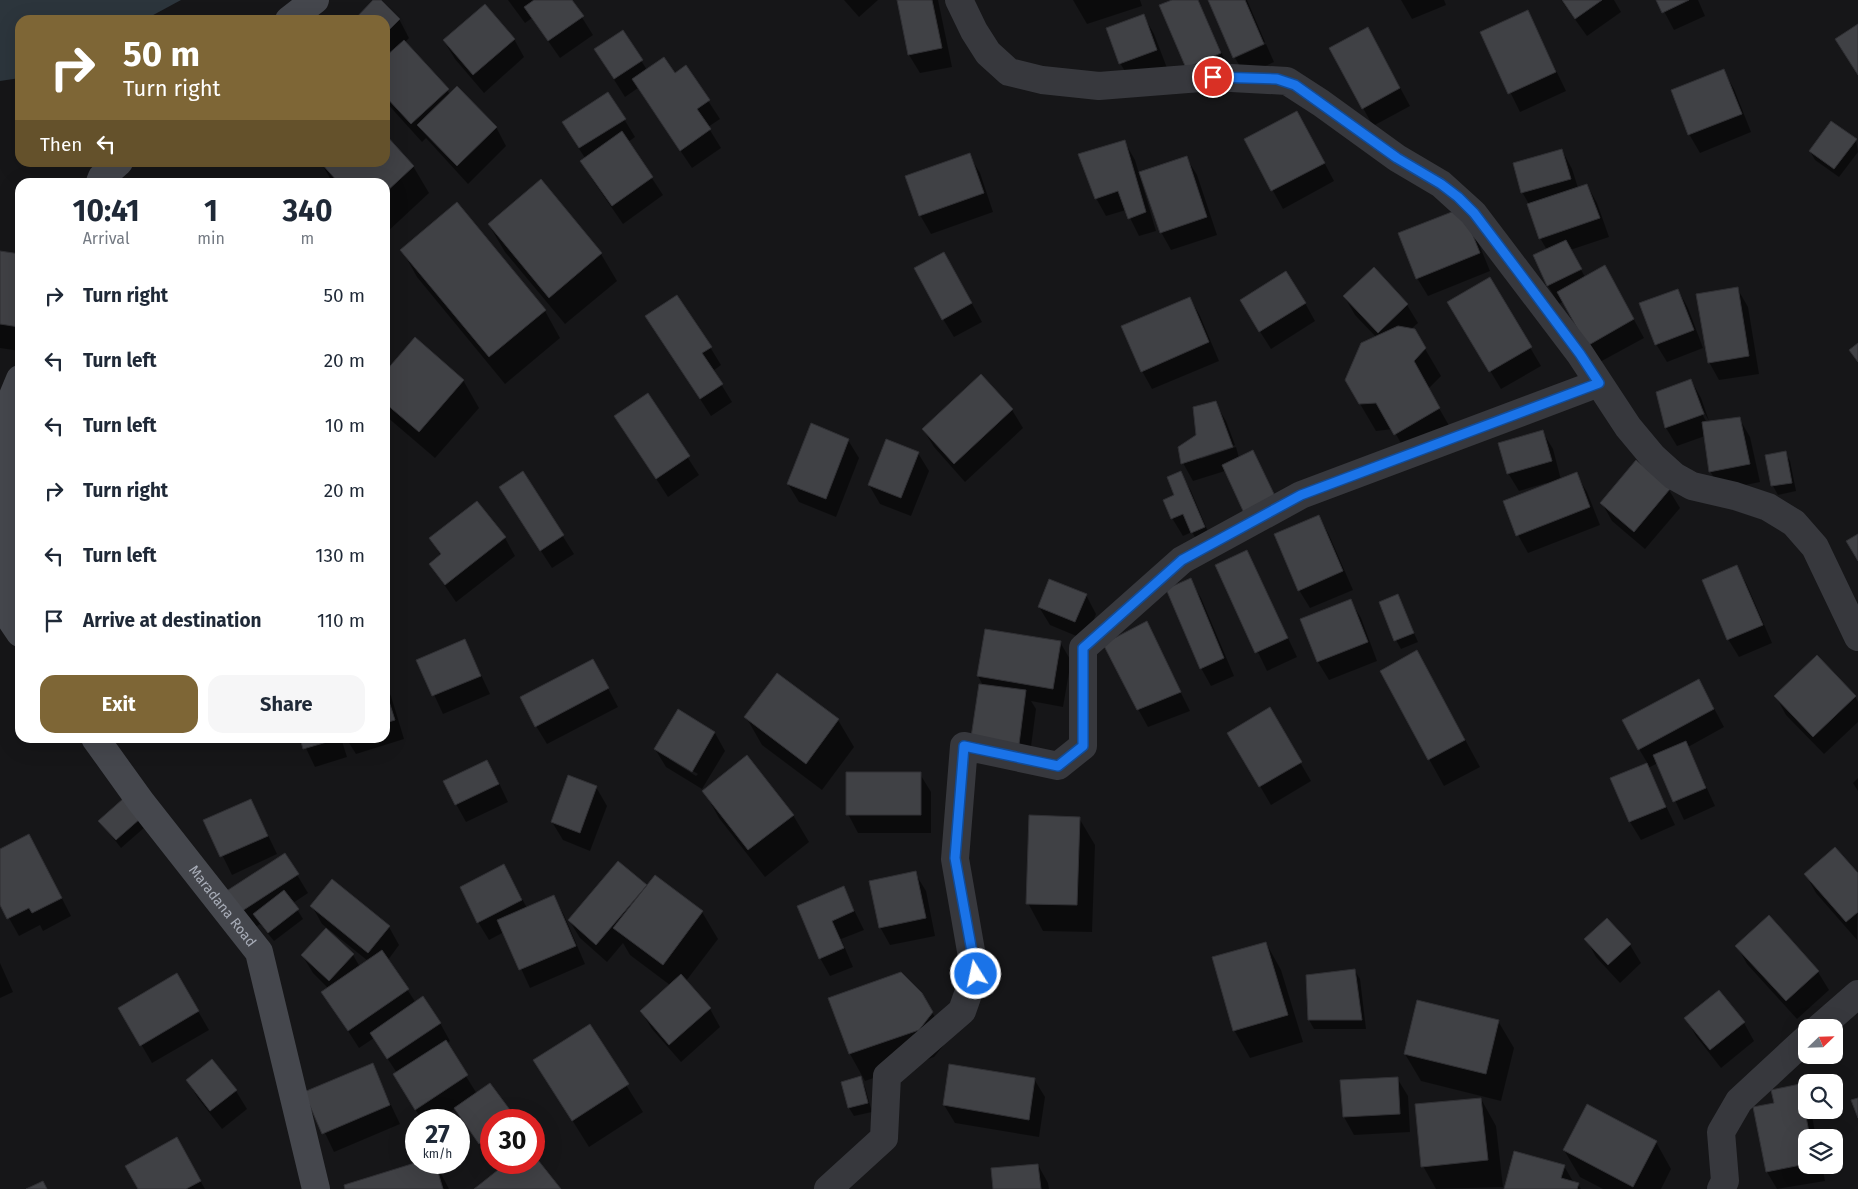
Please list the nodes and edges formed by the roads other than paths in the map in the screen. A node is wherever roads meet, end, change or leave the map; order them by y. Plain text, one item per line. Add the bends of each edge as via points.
1 (315, 0) edge
2 (960, 0) edge
3 (296, 15) edge
4 (113, 167) edge
5 (102, 178) edge
6 (1599, 383) junction
7 (15, 392) edge
8 (10, 622) edge
9 (1858, 637) edge
10 (99, 743) edge
11 (1858, 994) edge
12 (1829, 1019) edge
13 (1798, 1046) edge
14 (316, 1189) edge
15 (828, 1189) edge
16 (1722, 1189) edge

1 - 3 street
2 - 6 street via 988,53 1009,72 1042,80 1099,86 1213,77 1277,79 1295,85 1458,197 1518,271
4 - 5 street
6 - 9 street via 1652,457 1674,476 1692,486 1768,507 1794,523 1815,547
6 - 15 street via 1301,495 1182,560 1083,648 1083,746 1058,766 964,746 955,858 976,974 962,1011 887,1076 884,1138
7 - 8 street via 6,415
10 - 14 street, Maradana Road via 259,952
11 - 12 street
13 - 16 street via 1739,1101 1721,1132 1725,1182

